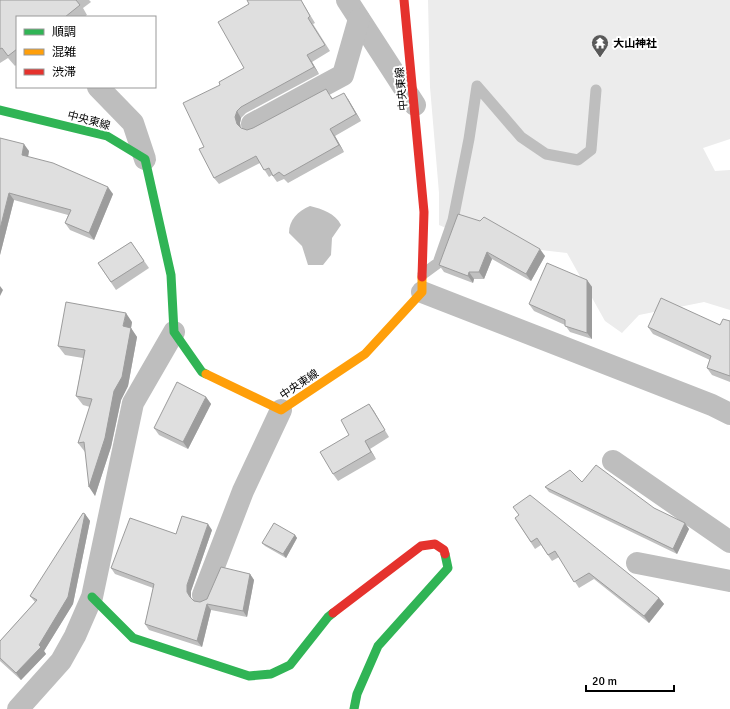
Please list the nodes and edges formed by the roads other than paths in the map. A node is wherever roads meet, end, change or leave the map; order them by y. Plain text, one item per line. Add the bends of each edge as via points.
1 (347, 0) edge
2 (404, 0) edge
3 (359, 19) junction
4 (99, 88) edge
5 (596, 90) dead end
6 (414, 105) junction
7 (0, 110) edge
8 (252, 124) dead end
9 (145, 159) junction
10 (422, 283) junction
11 (174, 332) junction
12 (281, 410) junction
13 (730, 414) edge
14 (613, 461) dead end
15 (730, 542) edge
16 (637, 563) dead end
17 (730, 581) edge
18 (203, 595) dead end
19 (92, 597) junction
20 (18, 709) edge
21 (354, 709) edge

1 - 3 street
2 - 6 main road, 中央東線
3 - 6 street
3 - 8 street via 343,75
4 - 9 street via 133,123
5 - 10 lane via 590,150 578,160 546,154 521,138 477,86 453,220 438,263
6 - 10 main road, 中央東線 via 424,212
7 - 9 main road, 中央東線 via 107,136
9 - 11 main road via 171,275
10 - 12 main road, 中央東線 via 365,354
10 - 13 street
11 - 12 main road, 中央東線 via 202,372
11 - 19 street via 132,402
12 - 18 street via 243,491
14 - 15 street
16 - 17 street
19 - 20 street via 61,661
19 - 21 main road via 132,638 249,676 271,674 290,665 328,617 421,546 435,544 444,550 448,568 378,646 357,694

